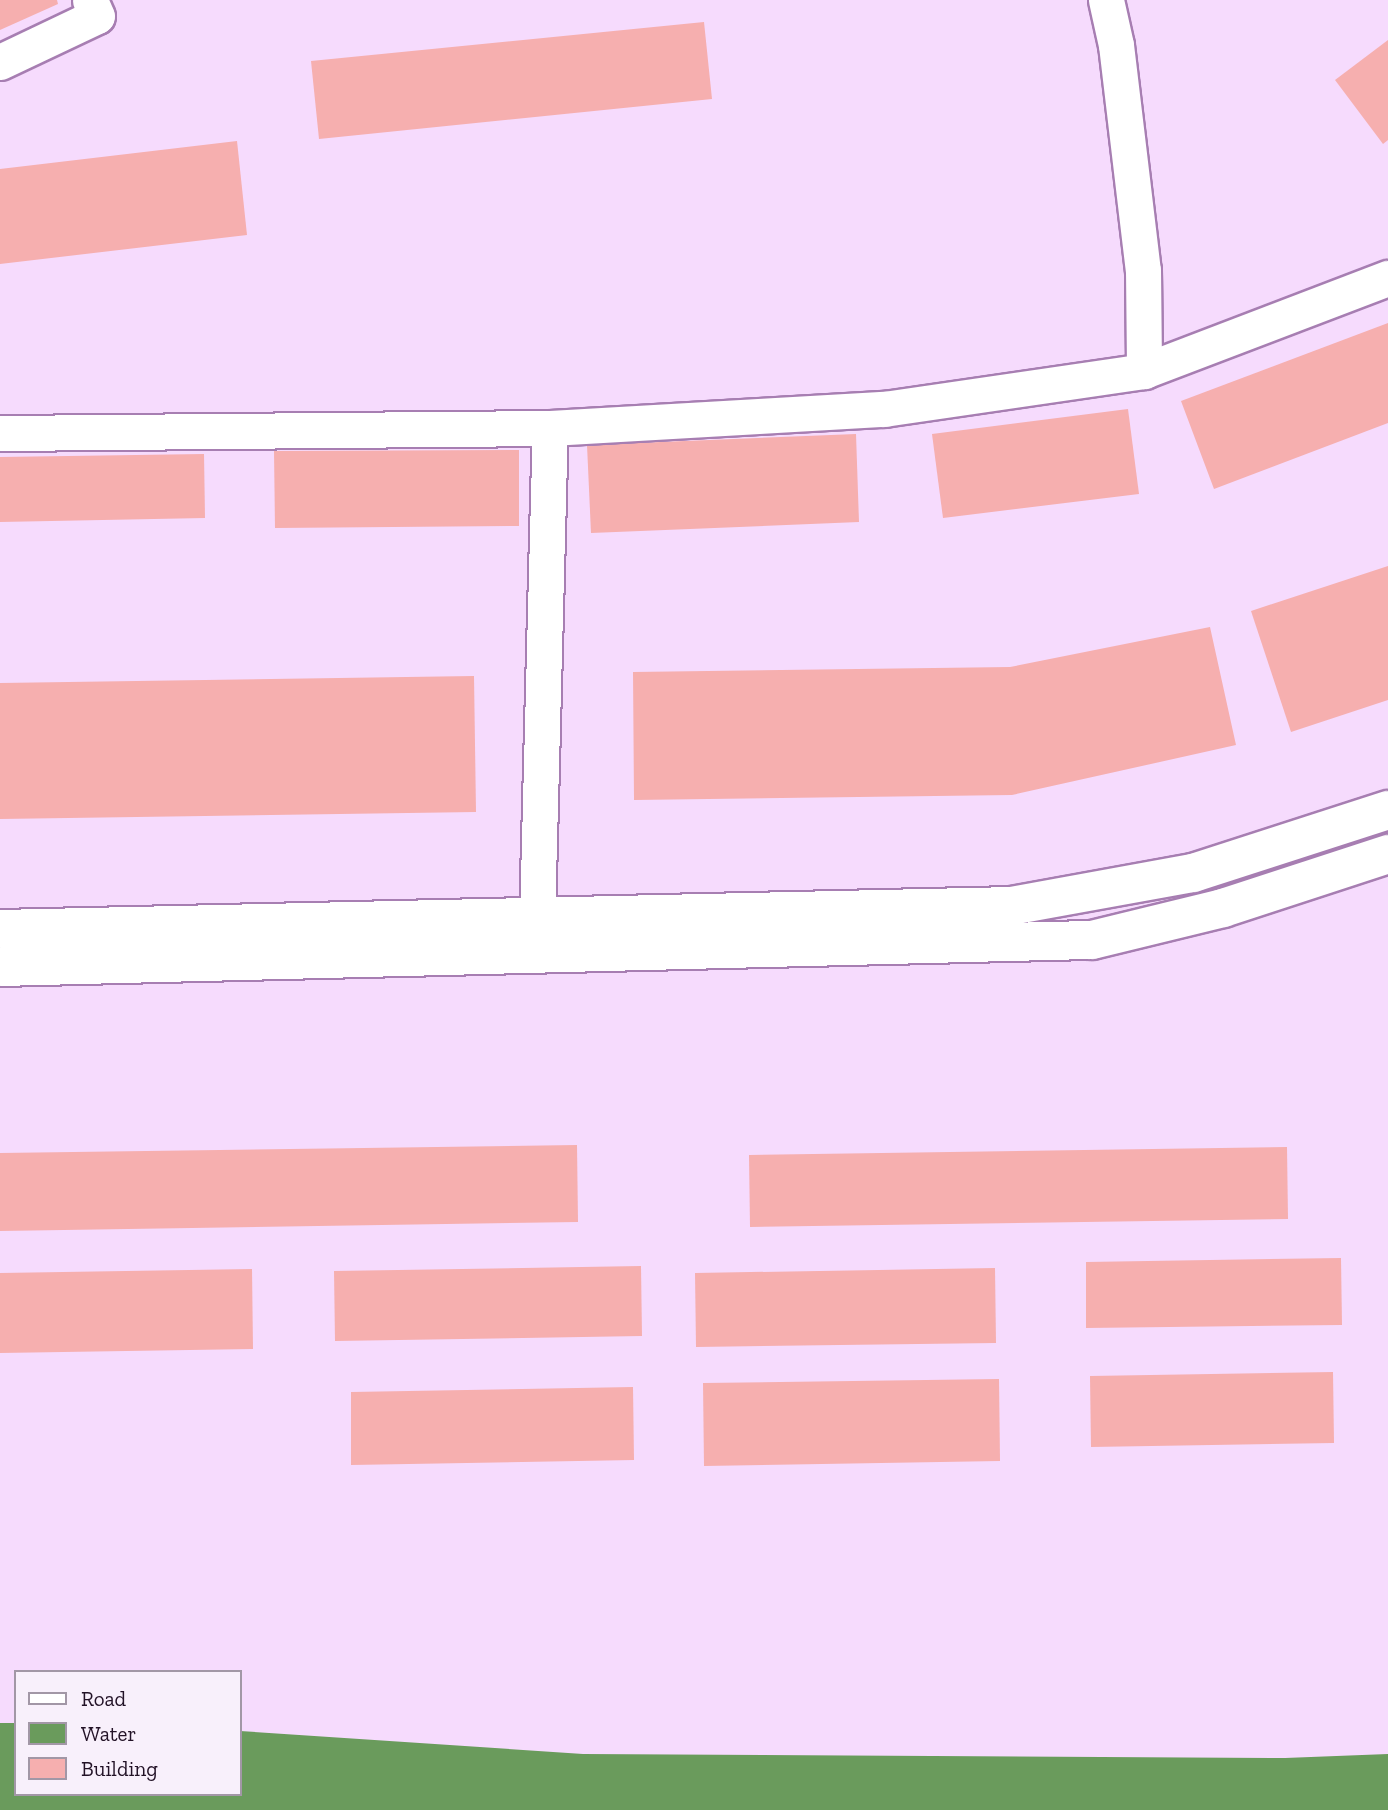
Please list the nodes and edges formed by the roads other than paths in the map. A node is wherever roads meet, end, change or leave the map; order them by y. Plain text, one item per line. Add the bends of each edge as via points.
1 (90, 0) edge
2 (1106, 0) edge
3 (0, 62) edge
4 (1388, 278) edge
5 (1144, 371) junction
6 (550, 429) junction
7 (0, 433) edge
8 (1388, 810) edge
9 (1388, 854) edge
10 (537, 917) junction
11 (0, 929) edge
12 (0, 967) edge

1 - 3 street via 97,16
2 - 5 street via 1116,45 1143,270
4 - 5 street
5 - 6 street via 884,409
6 - 7 street
6 - 10 street
8 - 10 main road via 1194,873 1011,906
9 - 12 main road via 1223,908 1092,940
10 - 11 main road

